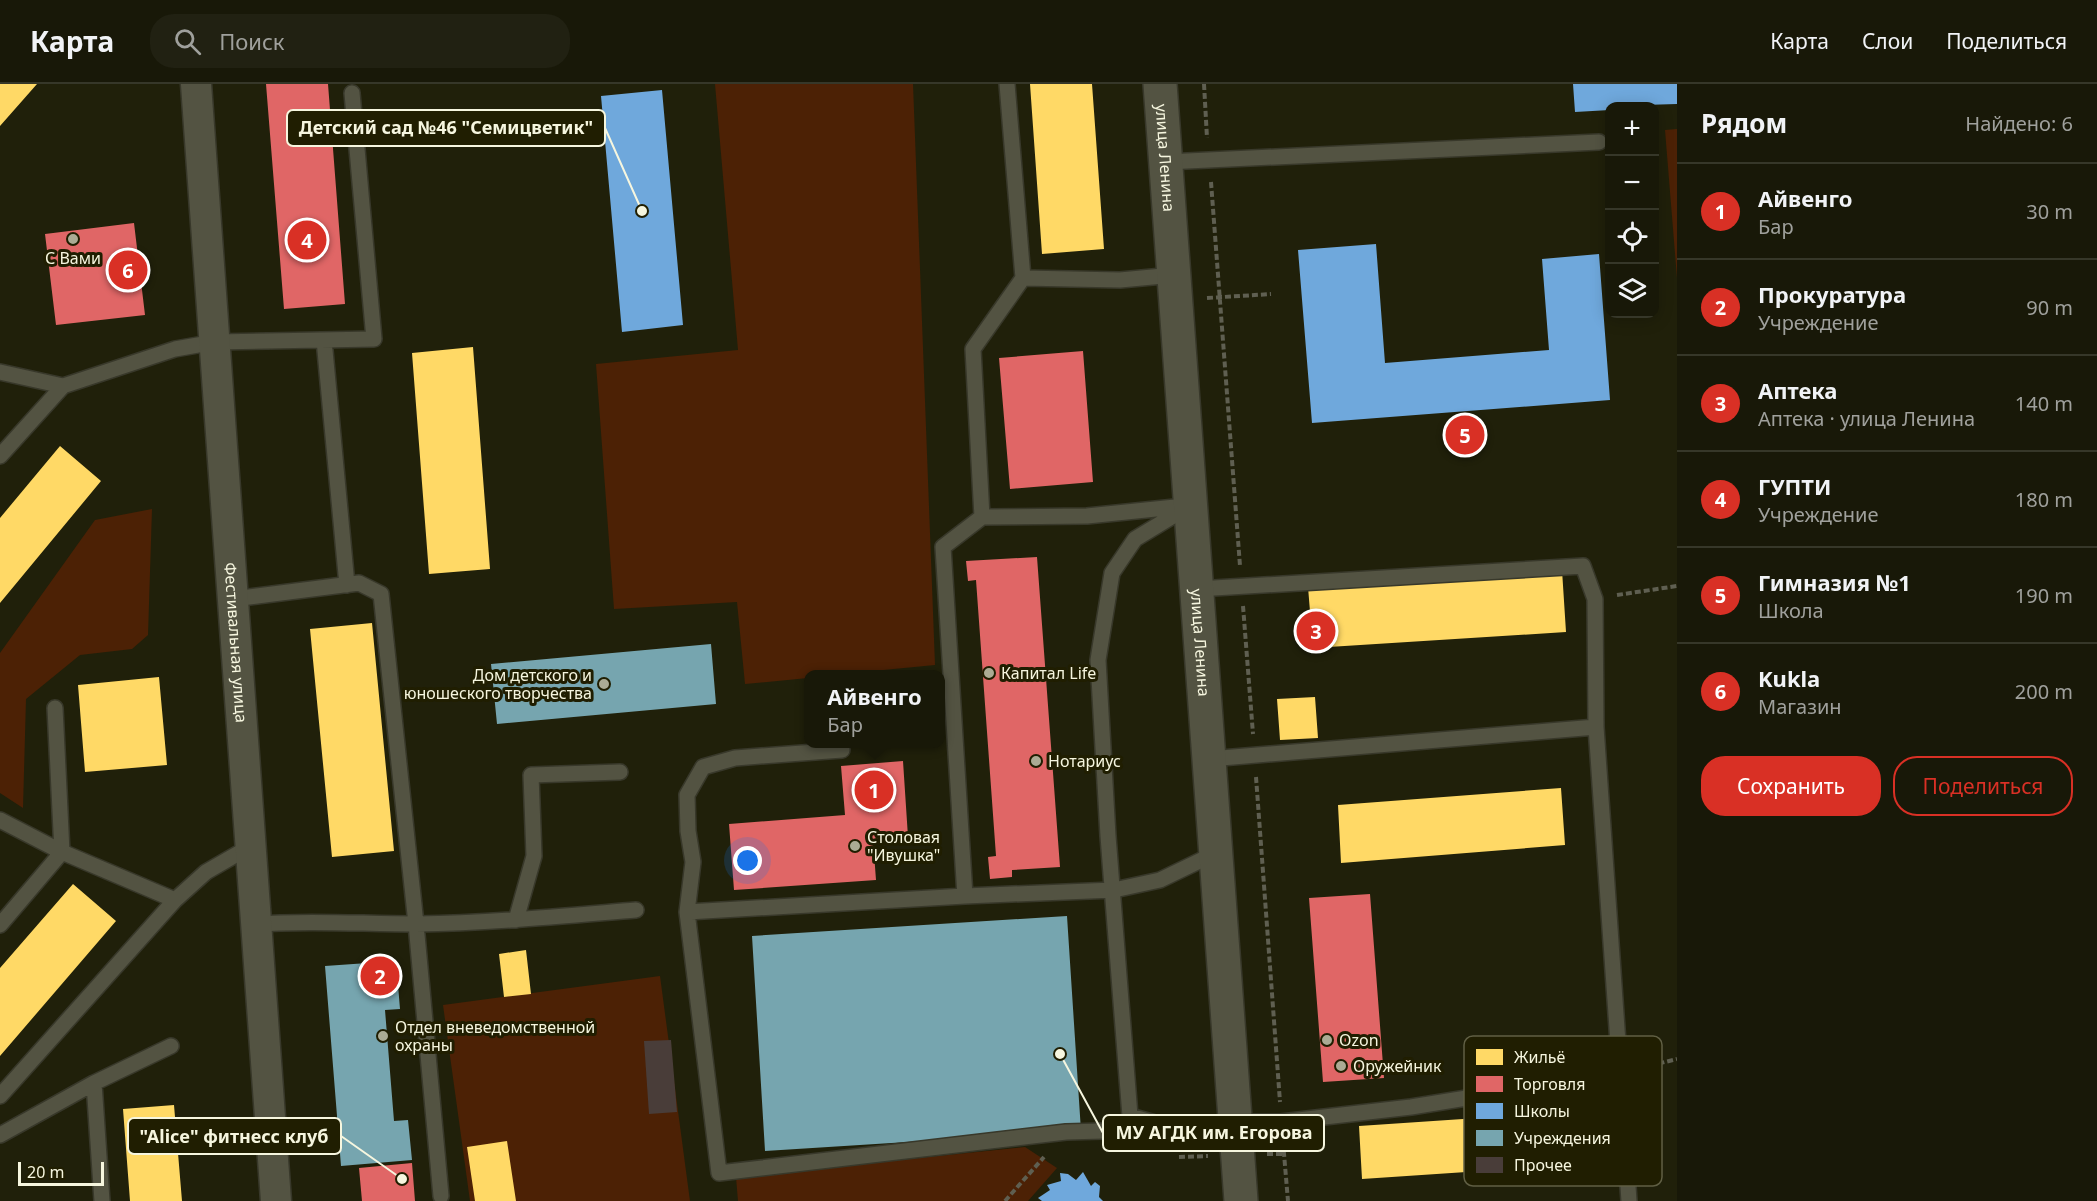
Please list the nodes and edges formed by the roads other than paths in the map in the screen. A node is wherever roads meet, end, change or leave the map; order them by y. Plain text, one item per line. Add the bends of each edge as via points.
1 (196, 84) edge
2 (1007, 84) edge
3 (1160, 84) edge
4 (352, 93) dead end
5 (1599, 142) dead end
6 (1166, 162) junction
7 (1174, 276) junction
8 (1023, 278) junction
9 (324, 340) junction
10 (215, 342) junction
11 (0, 372) edge
12 (63, 386) junction
13 (0, 456) edge
14 (1191, 506) junction
15 (981, 517) junction
16 (347, 585) junction
17 (1197, 590) junction
18 (233, 599) junction
19 (55, 708) dead end
20 (1596, 727) junction
21 (842, 750) dead end
22 (1209, 759) junction
23 (620, 772) dead end
24 (0, 820) edge
25 (251, 846) junction
26 (62, 852) junction
27 (1216, 852) junction
28 (1114, 890) junction
29 (964, 896) junction
30 (175, 900) junction
31 (636, 910) dead end
32 (687, 912) junction
33 (516, 920) junction
34 (256, 924) junction
35 (416, 924) junction
36 (0, 925) edge
37 (1617, 1036) edge
38 (171, 1046) dead end
39 (94, 1083) junction
40 (0, 1096) edge
41 (1464, 1098) edge
42 (1236, 1122) junction
43 (1177, 1129) junction
44 (0, 1135) edge
45 (1628, 1186) edge
46 (441, 1196) dead end
47 (102, 1201) edge
48 (276, 1201) edge
49 (1241, 1201) edge
50 (1629, 1201) edge

1 - 10 street, Фестивальная улица
2 - 8 lane
3 - 6 street, улица Ленина
4 - 9 lane via 374,339
5 - 6 lane
6 - 7 street, улица Ленина
7 - 8 lane via 1120,280
7 - 14 street, улица Ленина
8 - 15 lane via 973,349
9 - 10 lane
9 - 16 lane
10 - 12 lane via 175,349
10 - 18 street, Фестивальная улица
11 - 12 lane
12 - 13 lane
14 - 15 lane via 1087,516
14 - 17 street, улица Ленина
14 - 28 lane via 1136,538 1112,573 1098,660
15 - 29 lane via 943,547
16 - 18 lane
16 - 35 lane via 359,583 381,594
17 - 20 lane via 1583,566 1595,599
17 - 22 street, улица Ленина
18 - 25 street, Фестивальная улица
19 - 26 lane
20 - 22 lane
20 - 37 lane
21 - 32 lane via 735,758 703,767 687,795 693,862
22 - 27 street, улица Ленина
23 - 33 lane via 531,775 534,856
24 - 26 lane
25 - 30 lane via 206,872
25 - 34 street, Фестивальная улица
26 - 30 lane
26 - 36 lane
27 - 28 lane via 1160,880
27 - 42 street, улица Ленина
28 - 29 lane
28 - 43 lane via 1130,1116
29 - 32 lane
30 - 40 lane
31 - 33 lane
32 - 43 lane via 719,1173 1066,1132
33 - 35 lane
34 - 35 lane
34 - 48 street, Фестивальная улица
35 - 46 lane
38 - 39 lane
39 - 44 lane
39 - 47 lane
41 - 42 lane via 1281,1122
42 - 43 lane
42 - 49 street, улица Ленина
45 - 50 lane

